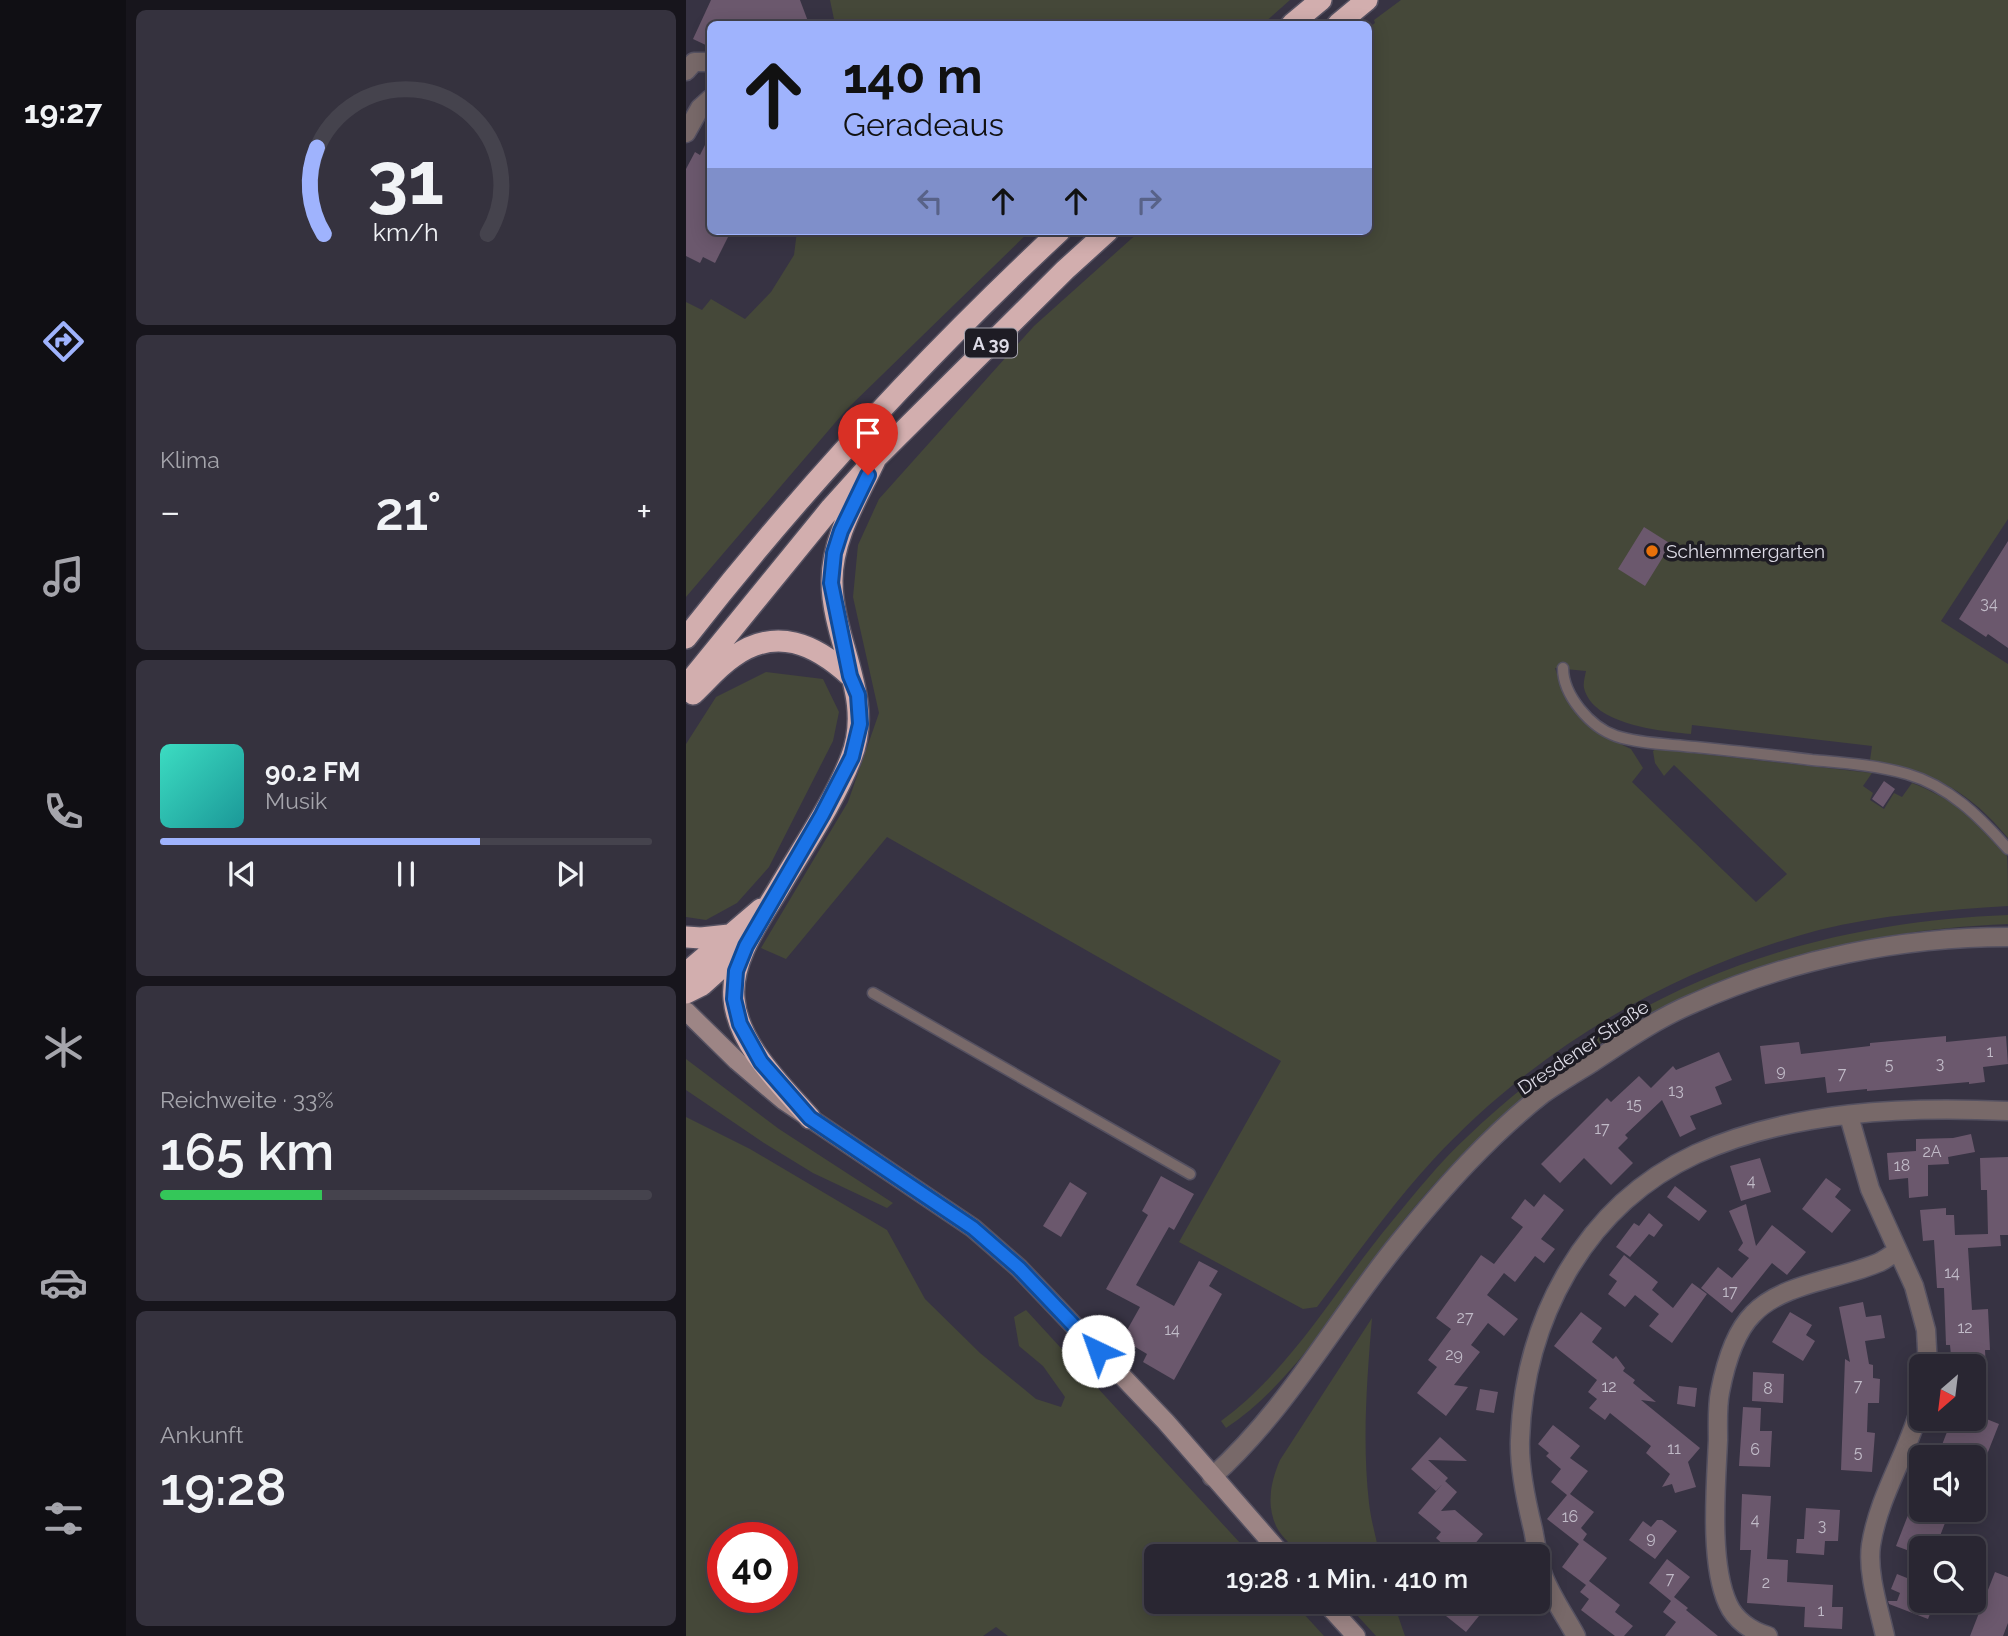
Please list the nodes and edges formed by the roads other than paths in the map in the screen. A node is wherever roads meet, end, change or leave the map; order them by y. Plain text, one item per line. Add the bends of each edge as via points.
1 (1321, 0) edge
2 (1367, 0) edge
3 (1296, 21) edge
4 (1342, 21) edge
5 (707, 62) edge
6 (686, 71) edge
7 (707, 102) edge
8 (686, 133) edge
9 (1056, 235) edge
10 (1104, 235) edge
11 (876, 458) junction
12 (686, 638) edge
13 (1563, 668) dead end
14 (850, 676) junction
15 (686, 686) edge
16 (686, 700) edge
17 (2008, 849) edge
18 (686, 937) edge
19 (2008, 937) edge
20 (737, 940) junction
21 (686, 973) edge
22 (686, 993) edge
23 (873, 993) dead end
24 (686, 1011) edge
25 (2008, 1111) edge
26 (1849, 1116) junction
27 (810, 1118) junction
28 (1190, 1174) dead end
29 (1898, 1251) junction
30 (1927, 1354) edge
31 (1912, 1432) edge
32 (1212, 1477) junction
33 (1272, 1544) edge
34 (1336, 1614) edge
35 (1356, 1636) edge
36 (1576, 1636) edge
37 (1768, 1636) edge
38 (1885, 1636) edge

1 - 3 highway
2 - 4 highway
5 - 6 street via 694,62
7 - 8 street
9 - 12 highway, A 39 via 982,304 808,488
10 - 11 highway, A 39
11 - 14 highway via 834,553 831,583
11 - 15 highway, A 39
13 - 17 lane via 1566,685 1583,712 1616,736 1908,774 1946,791 1983,820
14 - 16 highway via 814,648 771,640 732,657
14 - 20 highway via 858,695 860,724 852,757 771,901
18 - 20 highway
19 - 32 street, Dresdener Straße via 1946,939 1870,950 1815,961 1737,986 1646,1027 1545,1093 1440,1193 1269,1419
20 - 21 highway
20 - 22 highway via 702,985
20 - 27 highway via 734,999 740,1024 761,1062
23 - 28 lane
24 - 27 street via 737,1061
25 - 26 street via 1905,1110
26 - 29 street via 1870,1189
26 - 36 street via 1738,1138 1657,1176 1609,1213 1568,1269 1539,1327 1525,1386 1520,1443 1526,1500 1543,1575
27 - 32 street via 973,1228 1019,1268 1166,1422
29 - 30 street via 1914,1286
29 - 37 street via 1768,1301 1751,1315 1726,1367 1717,1463 1719,1576 1728,1605 1740,1621
31 - 38 street via 1881,1507 1871,1547 1874,1592
32 - 33 street
34 - 35 street

